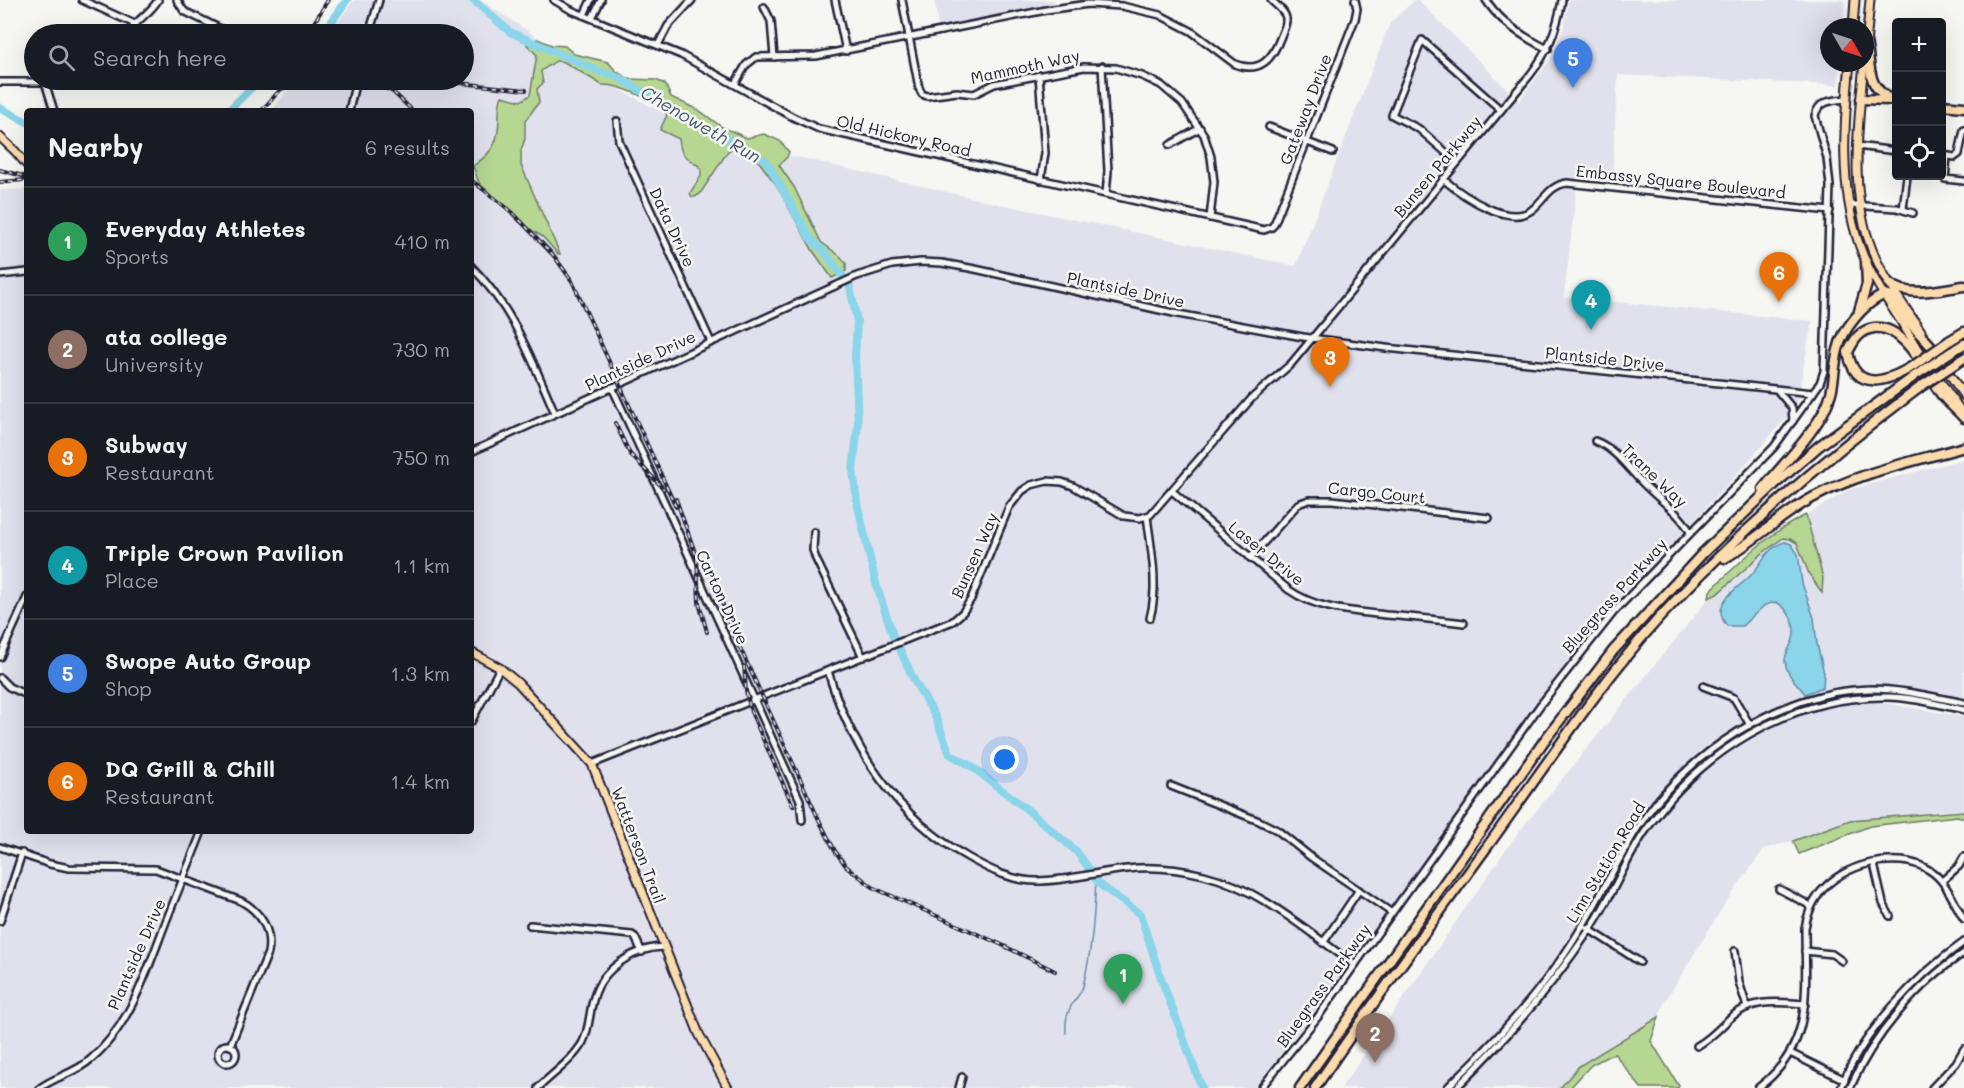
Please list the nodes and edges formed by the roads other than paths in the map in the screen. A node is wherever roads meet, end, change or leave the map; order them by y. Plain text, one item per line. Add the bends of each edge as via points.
1 (82, 0) edge
2 (158, 0) edge
3 (177, 0) edge
4 (379, 0) edge
5 (554, 0) edge
6 (591, 0) edge
7 (601, 0) edge
8 (692, 0) edge
9 (835, 0) edge
10 (902, 0) edge
11 (1271, 0) edge
12 (1355, 0) edge
13 (1486, 0) edge
14 (1562, 0) edge
15 (1856, 0) edge
16 (1870, 0) edge
17 (1103, 2) edge
18 (764, 8) dead end
19 (584, 15) junction
20 (592, 18) junction
21 (1854, 18) edge
22 (1868, 18) edge
23 (135, 24) joint
24 (211, 24) edge
25 (372, 24) edge
26 (908, 38) junction
27 (658, 45) junction
28 (1548, 49) junction
29 (846, 51) junction
30 (774, 57) junction
31 (1102, 66) junction
32 (1849, 72) edge
33 (1863, 72) edge
34 (1871, 72) edge
35 (1039, 75) junction
36 (0, 82) edge
37 (24, 82) edge
38 (735, 84) junction
39 (47, 90) edge
40 (354, 90) edge
41 (1847, 99) junction
42 (1861, 99) junction
43 (1892, 100) edge
44 (1892, 101) edge
45 (1946, 105) edge
46 (1964, 107) edge
47 (53, 108) edge
48 (350, 108) edge
49 (1501, 110) junction
50 (617, 122) dead end
51 (1269, 127) dead end
52 (1200, 128) junction
53 (1964, 130) edge
54 (0, 137) edge
55 (1307, 142) junction
56 (1170, 145) dead end
57 (1857, 146) junction
58 (1892, 150) edge
59 (1333, 152) dead end
60 (1946, 156) edge
61 (24, 161) edge
62 (1457, 162) junction
63 (1443, 179) junction
64 (1946, 179) edge
65 (1041, 180) junction
66 (1907, 180) edge
67 (1964, 181) edge
68 (1106, 194) junction
69 (1859, 204) junction
70 (1849, 205) junction
71 (1903, 209) junction
72 (1830, 211) junction
73 (1913, 213) dead end
74 (1210, 218) junction
75 (1272, 227) joint
76 (1866, 262) junction
77 (474, 269) edge
78 (24, 272) edge
79 (0, 275) edge
80 (1889, 283) junction
81 (1964, 285) edge
82 (1883, 295) junction
83 (1856, 318) junction
84 (1964, 332) edge
85 (1312, 338) junction
86 (711, 342) junction
87 (1964, 344) edge
88 (1931, 346) junction
89 (1964, 358) edge
90 (1915, 371) junction
91 (612, 387) junction
92 (1778, 391) junction
93 (1813, 393) junction
94 (1964, 396) edge
95 (555, 413) junction
96 (1964, 417) edge
97 (1792, 422) junction
98 (1595, 441) dead end
99 (1964, 448) edge
100 (474, 451) edge
101 (1172, 491) junction
102 (1147, 516) junction
103 (1489, 518) dead end
104 (1739, 519) junction
105 (814, 532) dead end
106 (1690, 532) junction
107 (1250, 558) junction
108 (1714, 563) junction
109 (24, 604) edge
110 (1150, 618) dead end
111 (1464, 623) dead end
112 (474, 654) edge
113 (0, 657) edge
114 (862, 657) junction
115 (500, 668) junction
116 (828, 671) junction
117 (0, 678) edge
118 (1703, 686) dead end
119 (24, 694) edge
120 (754, 699) junction
121 (1964, 703) edge
122 (1964, 710) edge
123 (474, 716) edge
124 (1750, 725) junction
125 (592, 764) junction
126 (1171, 786) dead end
127 (802, 820) dead end
128 (201, 834) edge
129 (0, 847) edge
130 (22, 854) junction
131 (1964, 857) edge
132 (1874, 864) junction
133 (183, 878) junction
134 (1942, 881) junction
135 (1779, 889) dead end
136 (1359, 890) junction
137 (1811, 906) junction
138 (1392, 913) junction
139 (1890, 916) dead end
140 (1964, 919) edge
141 (0, 921) edge
142 (530, 925) dead end
143 (1583, 926) junction
144 (1590, 930) junction
145 (1964, 942) edge
146 (1323, 943) junction
147 (664, 947) junction
148 (1735, 951) dead end
149 (1805, 951) junction
150 (642, 952) junction
151 (1964, 953) edge
152 (1842, 961) dead end
153 (1640, 962) dead end
154 (1355, 965) junction
155 (1805, 1004) junction
156 (1747, 1007) junction
157 (230, 1046) dead end
158 (1697, 1046) dead end
159 (1964, 1049) edge
160 (1790, 1053) junction
161 (962, 1077) dead end
162 (1844, 1079) junction
163 (1851, 1085) edge
164 (40, 1088) edge
165 (538, 1088) edge
166 (728, 1088) edge
167 (959, 1088) edge
168 (1261, 1088) edge
169 (1300, 1088) edge
170 (1314, 1088) edge
171 (1447, 1088) edge
172 (1456, 1088) edge
173 (1758, 1088) edge
174 (1841, 1088) edge
175 (1932, 1088) edge

1 - 23 street
2 - 23 street
3 - 24 street via 184,11
4 - 25 street
5 - 19 street, Old Hickory Road
6 - 19 street
7 - 20 street
8 - 27 street via 668,26
9 - 29 street
10 - 26 street
11 - 17 street via 1286,19 1270,58 1251,67 1239,66 1177,23 1144,10
12 - 55 street, Gateway Drive via 1355,19
13 - 28 street via 1502,19
14 - 28 street, Bunsen Parkway
15 - 21 main road
16 - 22 main road
17 - 26 street
18 - 30 street via 771,21
19 - 20 street, Old Hickory Road
20 - 27 street, Old Hickory Road
26 - 29 street
26 - 35 street, Mammoth Way via 919,88 929,97 957,92 974,94 988,86
27 - 38 street, Old Hickory Road
28 - 49 street, Bunsen Parkway
29 - 30 street via 816,57
30 - 38 street via 750,60
31 - 35 street, Mammoth Way
31 - 52 street, Mammoth Way via 1161,85 1182,103
31 - 68 street
32 - 41 main road
33 - 42 main road
34 - 43 highway via 1872,81
35 - 65 street via 1045,153
36 - 37 street
38 - 65 street, Old Hickory Road via 819,129
39 - 47 street
40 - 48 street
41 - 42 main road
41 - 70 main road via 1845,163
41 - 72 street, Bluegrass Parkway via 1824,103 1815,116 1829,169
42 - 44 highway
42 - 57 main road
45 - 46 highway
49 - 62 street, Bunsen Parkway
49 - 62 street via 1422,40 1392,115 1419,129
50 - 86 street, Data Drive via 619,141
51 - 55 street
52 - 56 street
52 - 74 street, Mammoth Way via 1213,166
53 - 60 street via 1959,154
54 - 61 main road
55 - 59 street
55 - 75 street, Gateway Drive
57 - 58 street
57 - 69 main road
62 - 63 street, Bunsen Parkway
63 - 72 street, Embassy Square Boulevard via 1470,200 1515,216 1528,213 1553,188 1567,183
63 - 85 street, Bunsen Parkway
64 - 67 street
65 - 68 street, Old Hickory Road
66 - 71 street
68 - 74 street, Old Hickory Road
69 - 70 street
69 - 71 street
69 - 80 main road via 1871,246
70 - 76 main road
71 - 73 street
72 - 93 street, Bluegrass Parkway via 1824,371
74 - 75 street, Old Hickory Road via 1264,230
76 - 82 main road
76 - 83 highway via 1866,294
77 - 95 street via 508,311
78 - 79 street
80 - 81 highway via 1911,292
80 - 88 main road
82 - 83 highway
82 - 88 highway via 1892,297
82 - 96 main road
83 - 104 highway via 1840,342 1833,389 1821,415
84 - 90 highway, bridge
85 - 86 street, Plantside Drive via 1178,314 943,263 882,267
85 - 92 street, Plantside Drive
85 - 101 street via 1291,364 1250,400
86 - 91 street, Plantside Drive
87 - 90 highway, bridge
88 - 94 main road
89 - 108 highway, bridge via 1923,385 1815,470
90 - 96 highway via 1873,381 1854,370 1848,352 1868,329 1891,330 1907,344 1942,395
90 - 104 highway via 1819,446
91 - 95 street, Plantside Drive
91 - 120 street, Carton Drive
92 - 93 street, Plantside Drive
92 - 97 street via 1791,408
93 - 97 street, Bluegrass Parkway
95 - 100 street, Plantside Drive
97 - 106 street, Bluegrass Parkway via 1758,464
98 - 106 street, Trane Way via 1609,449
99 - 108 highway via 1893,465 1832,488
101 - 102 street
101 - 107 street, Laser Drive
102 - 110 street via 1154,603
102 - 114 street, Bunsen Way via 1124,516 1062,482 1031,485 1009,507 963,612 948,624
103 - 107 street, Cargo Court via 1309,500 1294,507
104 - 169 highway via 1634,627 1565,712
105 - 114 street via 816,559
106 - 138 street, Bluegrass Parkway via 1614,612 1570,666
107 - 111 street, Laser Drive via 1289,590 1319,606
108 - 170 highway via 1659,618 1612,674
109 - 113 street
112 - 115 main road, Watterson Trail
114 - 116 street, Bunsen Way
115 - 123 street
115 - 125 main road, Watterson Trail via 518,682
116 - 120 street, Bunsen Way
116 - 146 street via 853,735 888,790 930,832 983,866 1034,881 1141,868 1196,873 1250,893
117 - 119 street
118 - 124 street via 1734,698
120 - 125 street, Bunsen Way
120 - 127 street, Carton Drive via 800,800
121 - 124 street, Linn Station Road via 1892,690 1847,691 1804,701
122 - 144 street, Linn Station Road via 1891,697 1847,699 1791,714 1738,740 1687,781 1659,812 1632,852
124 - 143 street, Linn Station Road via 1702,758 1652,807
125 - 147 main road, Watterson Trail
126 - 136 street via 1277,830
128 - 133 street, Plantside Drive
129 - 130 street
130 - 133 street via 58,866 147,868
130 - 141 street
131 - 134 street
132 - 134 street via 1916,864
132 - 137 street via 1838,878 1824,888
132 - 139 street
133 - 157 street via 248,905 259,916 268,935 267,958
133 - 164 street, Plantside Drive via 140,986 116,1029 90,1061
134 - 140 street
135 - 137 street
136 - 138 street
136 - 146 street
137 - 149 street via 1805,928
138 - 154 street, Bluegrass Parkway
142 - 150 street via 632,935
143 - 144 street
143 - 171 street, Linn Station Road via 1523,1009
144 - 153 street
144 - 172 street, Linn Station Road via 1528,1013
145 - 162 street via 1927,971 1896,1004
146 - 154 street
147 - 150 street
147 - 166 main road, Watterson Trail via 703,1043
148 - 156 street
149 - 152 street via 1832,954
149 - 155 street
150 - 165 street via 617,964 606,975 596,990 590,1024 579,1049
151 - 163 street via 1905,1006 1868,1054
154 - 168 street, Bluegrass Parkway
155 - 156 street via 1766,1001
155 - 160 street
156 - 158 street
159 - 175 street
160 - 162 street
160 - 173 street via 1775,1074
161 - 167 street
162 - 163 street
162 - 174 street

